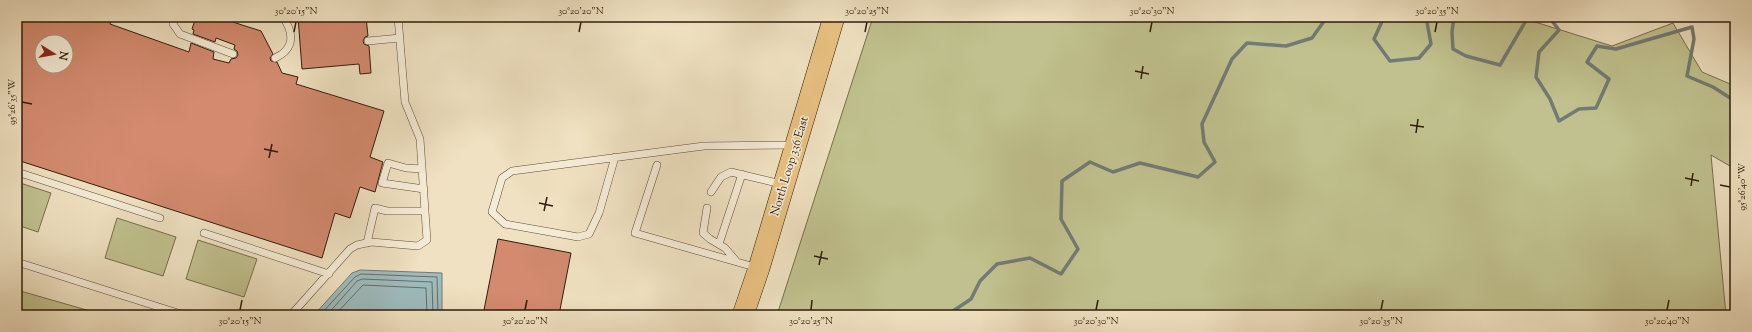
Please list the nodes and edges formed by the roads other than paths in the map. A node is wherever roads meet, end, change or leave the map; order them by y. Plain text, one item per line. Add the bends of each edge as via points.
1 (173, 17) edge
2 (282, 17) edge
3 (398, 17) edge
4 (834, 17) edge
5 (400, 38) junction
6 (368, 41) dead end
7 (233, 54) dead end
8 (275, 58) dead end
9 (796, 145) junction
10 (615, 157) junction
11 (656, 165) dead end
12 (422, 169) junction
13 (17, 172) edge
14 (742, 174) junction
15 (784, 185) junction
16 (424, 189) junction
17 (712, 192) dead end
18 (707, 208) dead end
19 (425, 212) junction
20 (160, 218) dead end
21 (204, 233) dead end
22 (367, 243) junction
23 (719, 244) junction
24 (17, 262) edge
25 (737, 262) junction
26 (759, 268) junction
27 (329, 274) junction
28 (745, 310) edge
29 (184, 315) edge
30 (291, 315) edge

1 - 7 lane via 173,24 180,34
2 - 8 lane via 288,25 291,43 285,54
3 - 5 lane
4 - 9 main road, North Loop 336 East
5 - 6 lane
5 - 12 lane via 405,102 420,140
9 - 10 lane via 704,146
9 - 15 main road, North Loop 336 East
10 - 10 lane via 512,171 502,178 492,212 505,224 578,237 589,234 599,213
11 - 25 lane via 635,233
12 - 16 lane
12 - 16 lane via 388,163 382,183
13 - 20 lane
14 - 15 lane
14 - 17 lane via 731,172 721,176
14 - 23 lane
15 - 26 main road, North Loop 336 East
16 - 19 lane
18 - 23 lane via 703,233
19 - 22 lane via 387,211 375,208
19 - 22 lane via 427,240 418,246
21 - 27 lane
22 - 27 lane via 350,249
23 - 25 lane
24 - 29 lane
25 - 26 lane
26 - 28 main road, North Loop 336 East
27 - 30 lane

